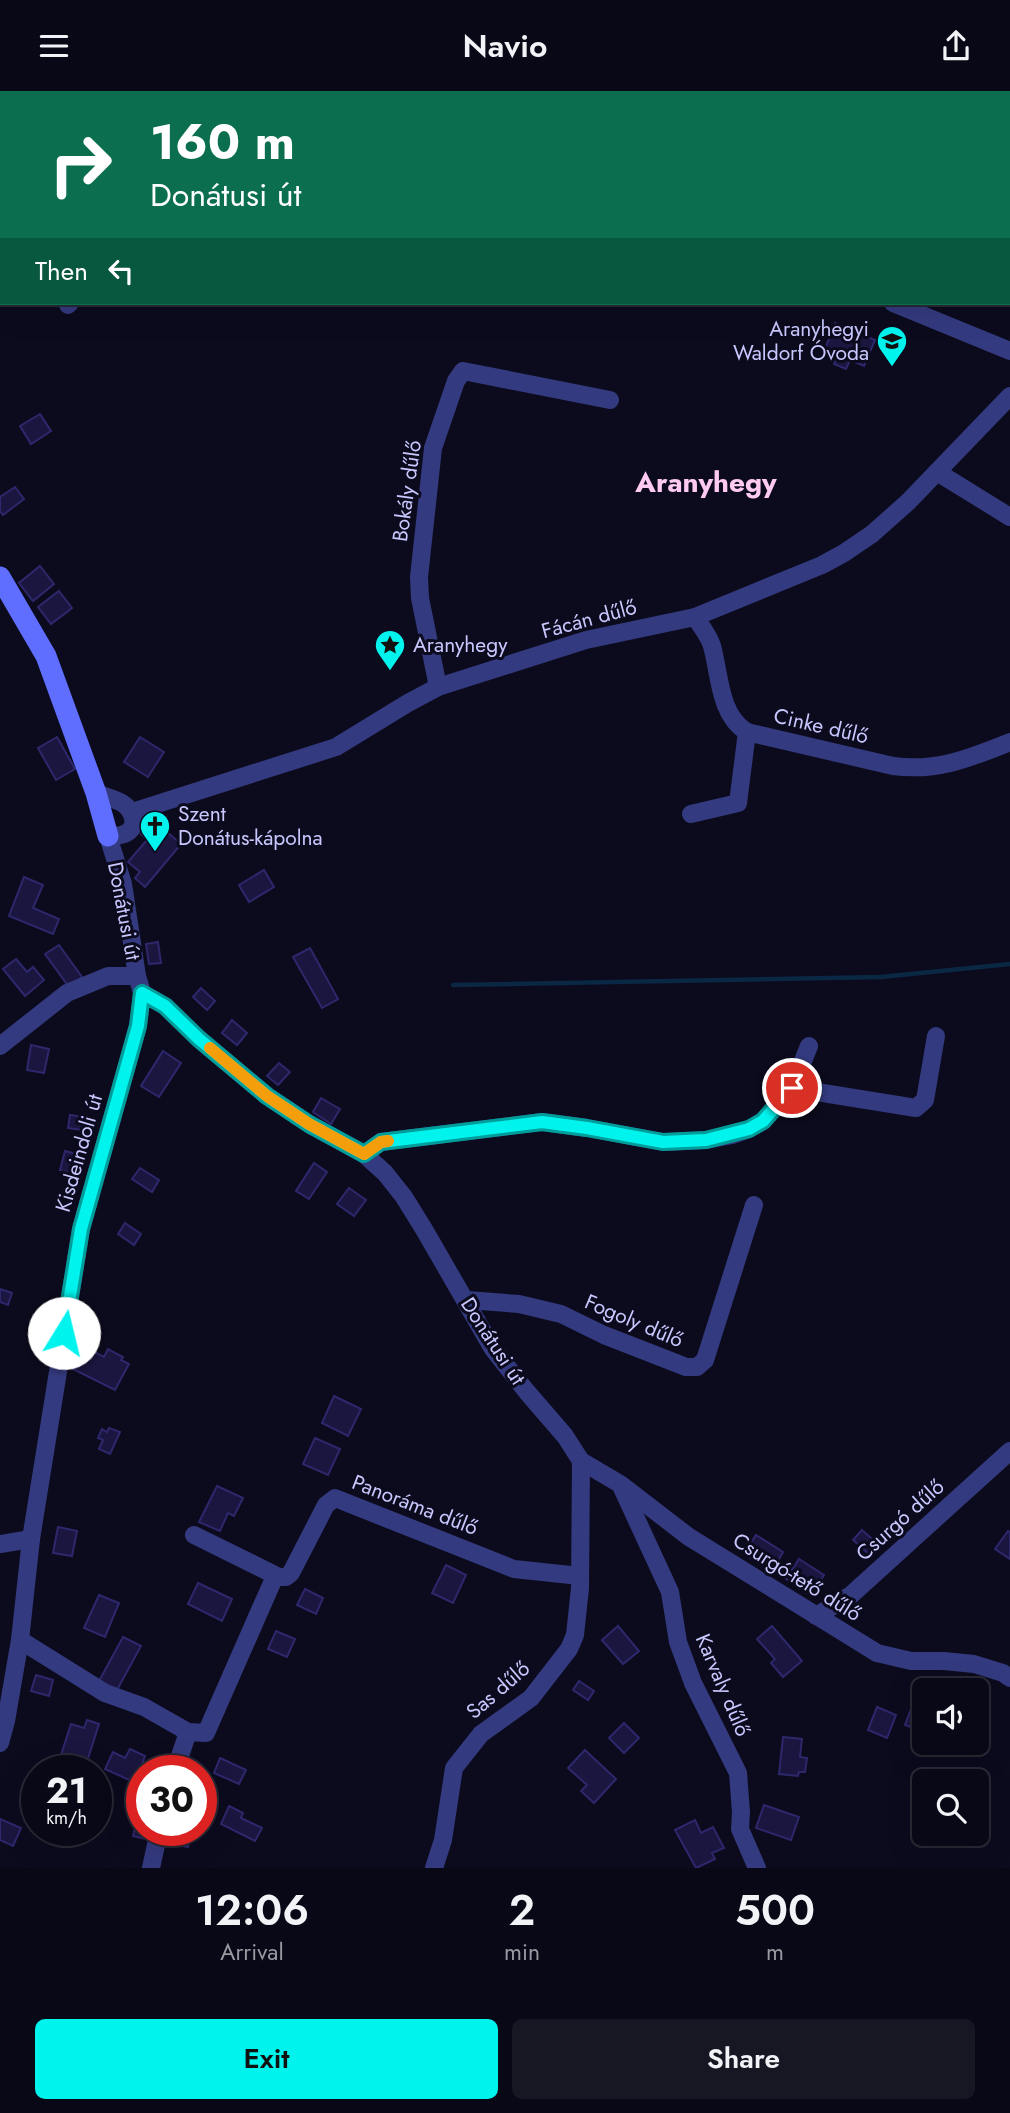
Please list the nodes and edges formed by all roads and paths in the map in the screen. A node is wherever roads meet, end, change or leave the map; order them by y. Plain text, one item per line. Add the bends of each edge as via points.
1 (898, 305) edge
2 (1010, 351) edge
3 (1010, 396) edge
4 (610, 400) dead end
5 (937, 472) junction
6 (1010, 517) edge
7 (0, 577) edge
8 (695, 617) junction
9 (438, 687) junction
10 (747, 732) junction
11 (1010, 742) edge
12 (96, 793) junction
13 (132, 812) junction
14 (691, 814) dead end
15 (108, 836) junction
16 (139, 984) junction
17 (936, 1036) dead end
18 (0, 1046) edge
19 (809, 1046) dead end
20 (792, 1088) junction
21 (364, 1154) junction
22 (754, 1205) dead end
23 (467, 1300) junction
24 (1010, 1453) edge
25 (581, 1461) junction
26 (620, 1484) junction
27 (194, 1535) dead end
28 (32, 1539) junction
29 (0, 1544) edge
30 (275, 1576) junction
31 (580, 1576) junction
32 (816, 1616) junction
33 (20, 1640) junction
34 (1010, 1678) edge
35 (188, 1732) junction
36 (0, 1742) edge
37 (181, 1755) edge
38 (156, 1846) edge
39 (151, 1868) edge
40 (434, 1868) edge
41 (757, 1868) edge

1 - 2 street
3 - 5 street, Fácán dűlő
4 - 9 street, Bokály dűlő via 463,371 456,381 433,448 419,577
5 - 6 street
5 - 8 street, Fácán dűlő via 872,534 844,553
7 - 12 street, Donátusi út via 46,656
8 - 9 street, Fácán dűlő via 586,640
8 - 10 street, Cinke dűlő via 711,644 726,706 736,725
9 - 13 street, Fácán dűlő via 336,747
10 - 11 street, Cinke dűlő via 914,769 961,761
10 - 14 street via 738,803
12 - 13 street
12 - 15 street, Donátusi út
13 - 15 street via 131,830
15 - 16 street, Donátusi út via 123,884
16 - 18 street via 108,977 67,993
16 - 21 street, Donátusi út via 267,1096
16 - 28 street, Kisdeindoli út via 138,1026 81,1229
17 - 20 street via 925,1100 916,1108
19 - 20 street
20 - 21 street via 763,1121 706,1140 663,1142 542,1122 381,1142
21 - 23 street, Donátusi út via 404,1197
22 - 23 street, Fogoly dűlő via 705,1360 697,1367 671,1363 561,1314 519,1304
23 - 25 street, Donátusi út via 493,1349
24 - 32 street, Csurgó dűlő via 851,1595
25 - 26 street, Csurgó-tető dűlő
25 - 31 street, Sas dűlő
26 - 32 street, Csurgó-tető dűlő via 689,1537
26 - 41 street, Karvaly dűlő via 670,1592 678,1643 693,1683 738,1773 740,1829
27 - 30 street
28 - 29 street
28 - 33 street, Kisdeindoli út
30 - 31 street, Panoráma dűlő via 291,1573 326,1505 335,1498 514,1569
30 - 35 street, Panoráma dűlő via 206,1733
31 - 40 street, Sas dűlő via 575,1635 569,1649 531,1697 481,1734 454,1767
32 - 34 street, Csurgó-tető dűlő via 877,1653 911,1661 974,1664
33 - 35 street via 105,1693 144,1707
33 - 36 street, Kisdeindoli út
35 - 37 street
38 - 39 street

